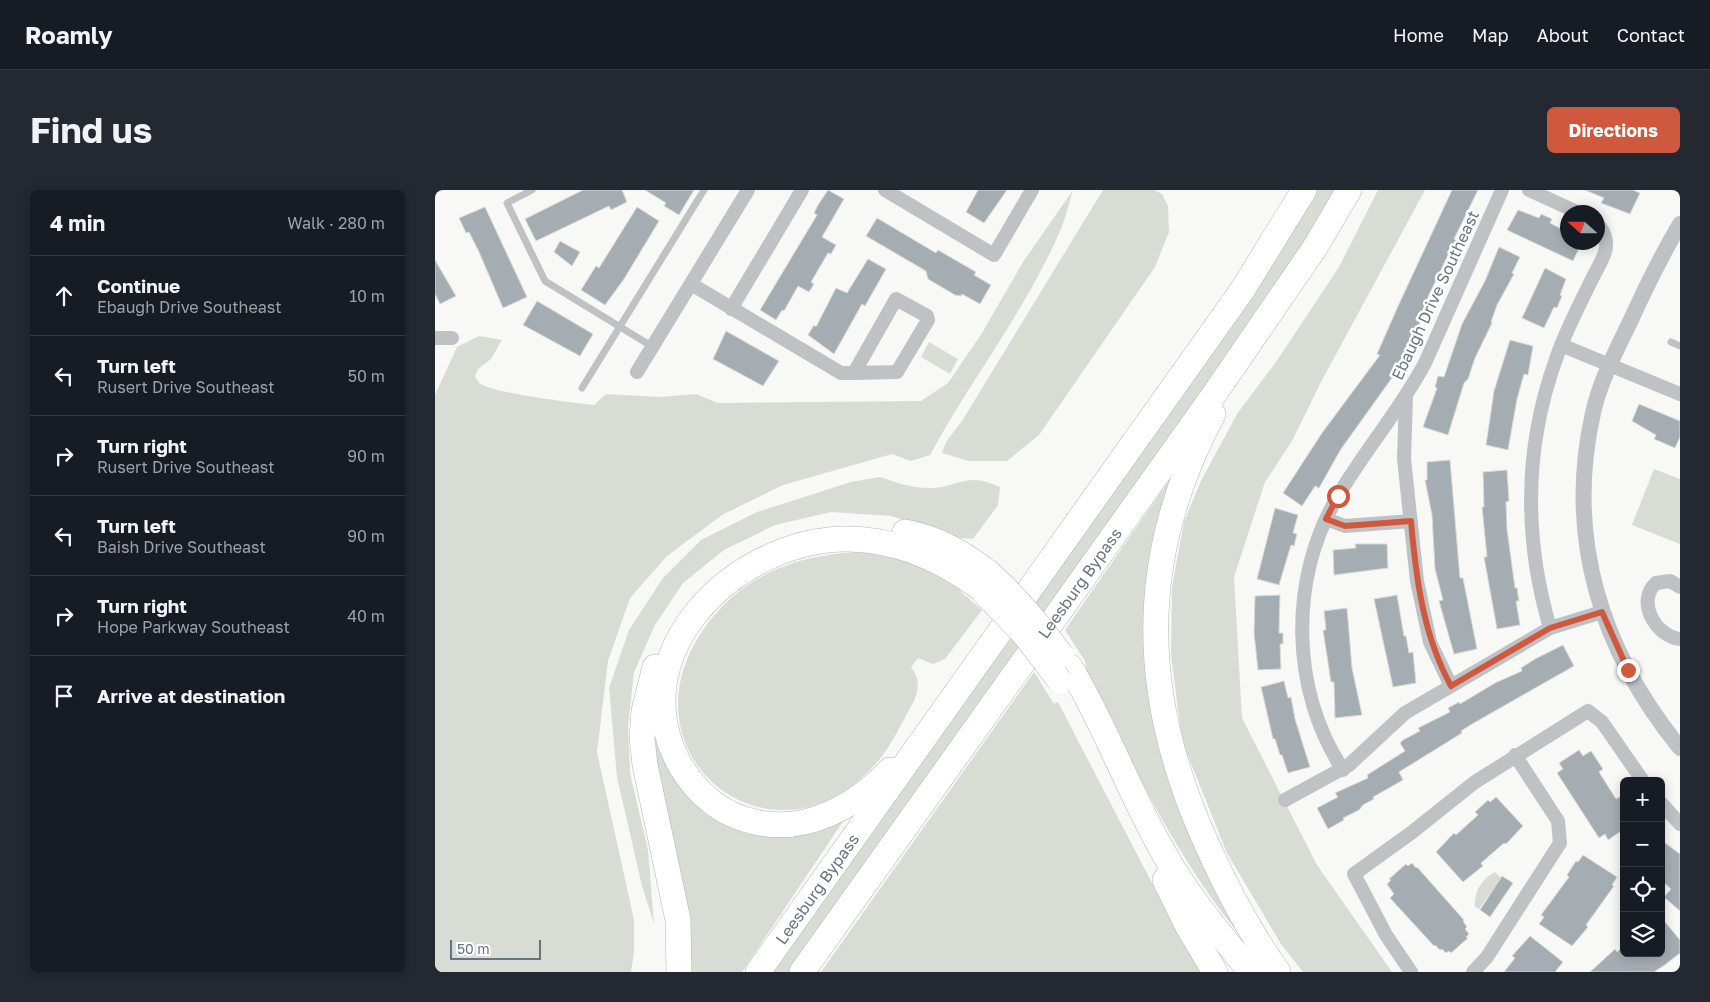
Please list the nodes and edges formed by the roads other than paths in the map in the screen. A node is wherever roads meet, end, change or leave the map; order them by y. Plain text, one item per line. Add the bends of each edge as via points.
1 (532, 190) edge
2 (704, 190) edge
3 (748, 190) edge
4 (802, 190) edge
5 (885, 190) edge
6 (1032, 190) edge
7 (1304, 190) edge
8 (1349, 190) edge
9 (1502, 190) edge
10 (1529, 190) edge
11 (1562, 205) edge
12 (1680, 224) edge
13 (1605, 250) edge
14 (691, 284) junction
15 (731, 309) junction
16 (620, 327) junction
17 (1259, 330) junction
18 (435, 338) edge
19 (452, 338) dead end
20 (1671, 342) dead end
21 (1561, 345) junction
22 (1680, 346) edge
23 (653, 347) junction
24 (1609, 364) junction
25 (637, 372) dead end
26 (854, 373) junction
27 (582, 388) dead end
28 (1680, 394) edge
29 (1406, 396) junction
30 (1326, 519) junction
31 (1411, 521) junction
32 (984, 580) junction
33 (1680, 588) edge
34 (1602, 612) junction
35 (1550, 628) junction
36 (1680, 638) edge
37 (969, 674) junction
38 (1065, 674) junction
39 (1451, 686) junction
40 (1680, 748) edge
41 (1515, 755) junction
42 (1343, 770) junction
43 (1640, 777) edge
44 (1285, 800) dead end
45 (1665, 807) edge
46 (1680, 824) edge
47 (679, 972) edge
48 (758, 972) edge
49 (802, 972) edge
50 (1215, 972) edge
51 (1251, 972) edge
52 (1278, 972) edge
53 (1411, 972) edge
54 (1473, 972) edge

1 - 16 lane via 507,202 545,281
2 - 16 lane
3 - 14 street
4 - 15 street
5 - 6 street via 994,255
7 - 37 highway, Leesburg Bypass via 1243,289
8 - 17 highway, Leesburg Bypass
9 - 29 street, Ebaugh Drive Southeast via 1425,363
10 - 11 street
12 - 24 street
13 - 21 street
14 - 15 street
14 - 23 street
15 - 26 street via 841,373
16 - 23 lane
16 - 27 lane
17 - 49 highway, Leesburg Bypass
17 - 52 highway via 1210,421 1175,508 1158,588 1156,663 1169,744 1198,826 1242,916
18 - 19 street
20 - 22 lane
21 - 24 street
21 - 35 street via 1540,414 1531,480 1533,553
23 - 25 street
24 - 28 street
24 - 34 street via 1593,411 1582,487 1589,560
26 - 26 street via 896,299 927,316 928,320 897,372
29 - 30 street, Ebaugh Drive Southeast
29 - 31 street via 1403,459
30 - 31 street via 1345,526
30 - 42 street, Ebaugh Drive Southeast via 1308,567 1303,594 1303,655 1326,741
31 - 39 street via 1417,580 1428,634 1438,663
32 - 37 highway via 924,554 884,542 822,541 778,552 722,585 705,600 691,621 673,655 668,673 663,694 664,724 672,750 687,777 719,808 765,824 812,821 855,800 887,773
32 - 38 highway, bridge via 1025,635
32 - 47 highway via 963,553 922,535 878,527 827,526 768,542 747,553 726,567 685,608 659,656 649,683 642,738 678,920
33 - 36 street via 1670,581 1656,583 1647,595 1647,602 1656,627 1663,634
34 - 35 street
34 - 40 street via 1646,702
35 - 39 street
37 - 48 highway, Leesburg Bypass
38 - 50 highway via 1101,755 1187,925
38 - 51 highway via 1085,692 1161,849 1186,889
39 - 42 street via 1405,713
41 - 43 street via 1588,711 1602,722
41 - 53 street via 1354,874 1386,935
41 - 54 street via 1558,821 1560,843 1487,957
42 - 44 street
45 - 46 street

